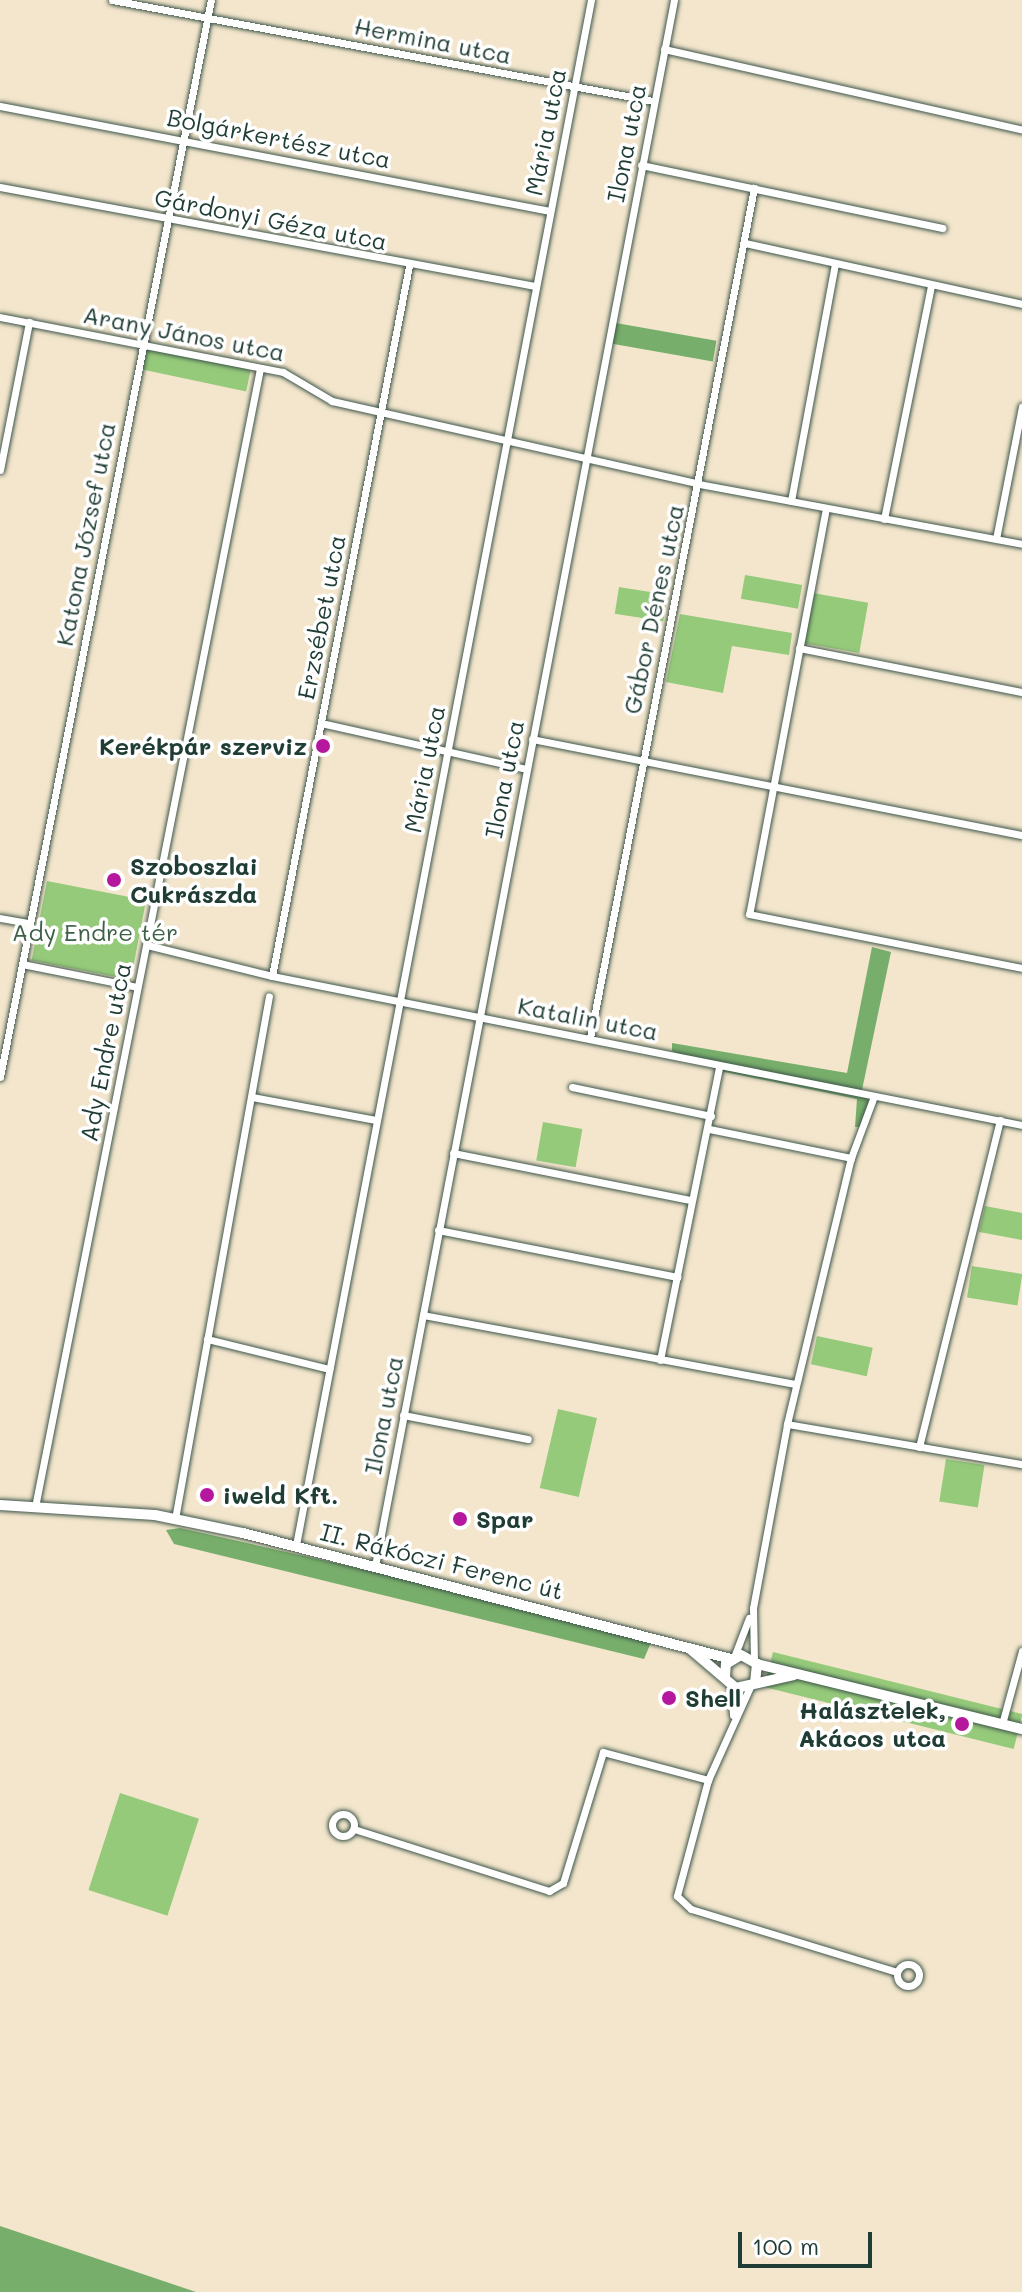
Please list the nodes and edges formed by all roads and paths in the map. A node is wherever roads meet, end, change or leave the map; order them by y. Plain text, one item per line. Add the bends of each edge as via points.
1 (112, 0) edge
2 (211, 0) edge
3 (591, 0) edge
4 (674, 0) edge
5 (208, 18) junction
6 (664, 49) junction
7 (574, 87) junction
8 (653, 101) junction
9 (0, 106) edge
10 (1022, 130) edge
11 (183, 140) junction
12 (641, 165) junction
13 (0, 187) edge
14 (754, 188) junction
15 (550, 211) junction
16 (167, 220) junction
17 (942, 228) dead end
18 (745, 243) junction
19 (835, 264) junction
20 (409, 266) junction
21 (931, 285) junction
22 (535, 286) junction
23 (1022, 304) edge
24 (0, 317) edge
25 (29, 322) junction
26 (142, 345) junction
27 (260, 369) junction
28 (1022, 407) edge
29 (380, 411) junction
30 (509, 438) junction
31 (587, 456) junction
32 (0, 470) edge
33 (699, 484) junction
34 (791, 501) junction
35 (826, 508) junction
36 (884, 519) junction
37 (996, 539) junction
38 (1022, 544) edge
39 (799, 648) junction
40 (1022, 692) edge
41 (321, 723) junction
42 (532, 739) junction
43 (448, 753) junction
44 (642, 760) junction
45 (526, 769) junction
46 (772, 785) junction
47 (1022, 835) edge
48 (0, 918) edge
49 (29, 923) junction
50 (147, 945) junction
51 (22, 964) junction
52 (1022, 968) edge
53 (272, 976) junction
54 (137, 987) junction
55 (269, 996) dead end
56 (399, 1002) junction
57 (479, 1017) junction
58 (590, 1038) junction
59 (719, 1068) junction
60 (0, 1077) edge
61 (572, 1087) dead end
62 (874, 1096) junction
63 (252, 1097) junction
64 (711, 1116) junction
65 (376, 1120) junction
66 (1000, 1120) junction
67 (1022, 1125) edge
68 (709, 1129) junction
69 (453, 1153) junction
70 (851, 1158) junction
71 (691, 1200) junction
72 (438, 1230) junction
73 (677, 1277) junction
74 (423, 1315) junction
75 (207, 1339) junction
76 (660, 1360) junction
77 (329, 1369) junction
78 (796, 1384) junction
79 (403, 1415) junction
80 (787, 1424) junction
81 (528, 1439) dead end
82 (919, 1447) junction
83 (1022, 1464) edge
84 (0, 1505) edge
85 (35, 1507) junction
86 (175, 1519) junction
87 (296, 1545) junction
88 (375, 1566) junction
89 (753, 1608) junction
90 (682, 1643) junction
91 (1022, 1651) edge
92 (733, 1658) junction
93 (755, 1662) junction
94 (804, 1674) junction
95 (728, 1682) junction
96 (753, 1685) junction
97 (732, 1718) junction
98 (1002, 1724) junction
99 (1022, 1729) edge
100 (708, 1780) junction
101 (354, 1829) dead end
102 (897, 1972) dead end

1 - 5 street, Hermina utca
2 - 5 street, Katona József utca
3 - 7 street, Mária utca
4 - 6 street, Ilona utca
5 - 7 street, Hermina utca
5 - 11 street, Katona József utca
6 - 8 street, Ilona utca
6 - 10 street
7 - 8 street, Hermina utca
7 - 15 street, Mária utca
8 - 12 street, Ilona utca
9 - 11 street, Bolgárkertész utca
11 - 15 street, Bolgárkertész utca
11 - 16 street, Katona József utca
12 - 14 street
12 - 31 street, Ilona utca
13 - 16 street, Gárdonyi Géza utca
14 - 17 street
14 - 18 street, Gábor Dénes utca
15 - 22 street, Mária utca
16 - 20 street, Gárdonyi Géza utca
16 - 26 street, Katona József utca
18 - 19 street
18 - 33 street, Gábor Dénes utca
19 - 21 street
19 - 34 street
20 - 22 street, Gárdonyi Géza utca
20 - 29 street, Erzsébet utca
21 - 23 street
21 - 36 street
22 - 30 street, Mária utca
24 - 25 street, Arany János utca
25 - 26 street, Arany János utca
25 - 32 street
26 - 27 street, Arany János utca
26 - 49 street, Katona József utca
27 - 29 street, Arany János utca via 294,376 332,401
27 - 50 street, Ady Endre utca
28 - 37 street
29 - 30 street, Arany János utca
29 - 41 street, Erzsébet utca
30 - 31 street, Arany János utca
30 - 43 street, Mária utca
31 - 33 street, Arany János utca
31 - 42 street, Ilona utca
33 - 34 street, Arany János utca
33 - 44 street, Gábor Dénes utca
34 - 35 street, Arany János utca
35 - 36 street, Arany János utca
35 - 39 street
36 - 37 street, Arany János utca
37 - 38 street, Arany János utca
39 - 40 street
39 - 46 street
41 - 43 street
41 - 53 street, Erzsébet utca
42 - 44 street
42 - 45 street, Ilona utca
43 - 45 street
43 - 56 street, Mária utca
44 - 46 street
44 - 58 street, Gábor Dénes utca
45 - 57 street, Ilona utca
46 - 47 street
46 - 52 street via 749,914
48 - 49 street
49 - 51 street, Katona József utca
50 - 53 street, Katalin utca
50 - 54 street, Ady Endre utca
51 - 54 street
51 - 60 street, Katona József utca
53 - 56 street, Katalin utca
54 - 85 street, Ady Endre utca
55 - 63 street
56 - 57 street, Katalin utca
56 - 65 street, Mária utca
57 - 58 street, Katalin utca
57 - 69 street, Ilona utca
58 - 59 street, Katalin utca
59 - 62 street, Katalin utca
59 - 64 street
61 - 64 street
62 - 66 street, Katalin utca
62 - 70 street
63 - 65 street
63 - 75 street
64 - 68 street
65 - 77 street, Mária utca
66 - 67 street, Katalin utca
66 - 82 street
68 - 70 street
68 - 71 street
69 - 71 street
69 - 72 street, Ilona utca
70 - 78 street
71 - 73 street
72 - 73 street
72 - 74 street, Ilona utca
73 - 76 street
74 - 76 street
74 - 79 street, Ilona utca
75 - 77 street
75 - 86 street
76 - 78 street
77 - 87 street, Mária utca
78 - 80 street
79 - 81 street
79 - 88 street, Ilona utca
80 - 82 street
80 - 89 street
82 - 83 street
84 - 85 main road, II. Rákóczi Ferenc út
85 - 86 main road, II. Rákóczi Ferenc út
86 - 87 main road, II. Rákóczi Ferenc út
87 - 88 main road, II. Rákóczi Ferenc út
88 - 90 main road, II. Rákóczi Ferenc út
89 - 92 street
89 - 93 street
90 - 92 main road, II. Rákóczi Ferenc út
90 - 95 main road, II. Rákóczi Ferenc út
91 - 98 street
92 - 93 main road, II. Rákóczi Ferenc út
92 - 95 main road
93 - 94 main road, II. Rákóczi Ferenc út
93 - 96 main road
94 - 96 main road, II. Rákóczi Ferenc út
94 - 98 main road, II. Rákóczi Ferenc út
95 - 96 main road, II. Rákóczi Ferenc út
95 - 97 street
96 - 97 street
97 - 100 street
98 - 99 main road, II. Rákóczi Ferenc út
100 - 101 street via 603,1752 563,1883 549,1891
100 - 102 street via 675,1888 681,1903

